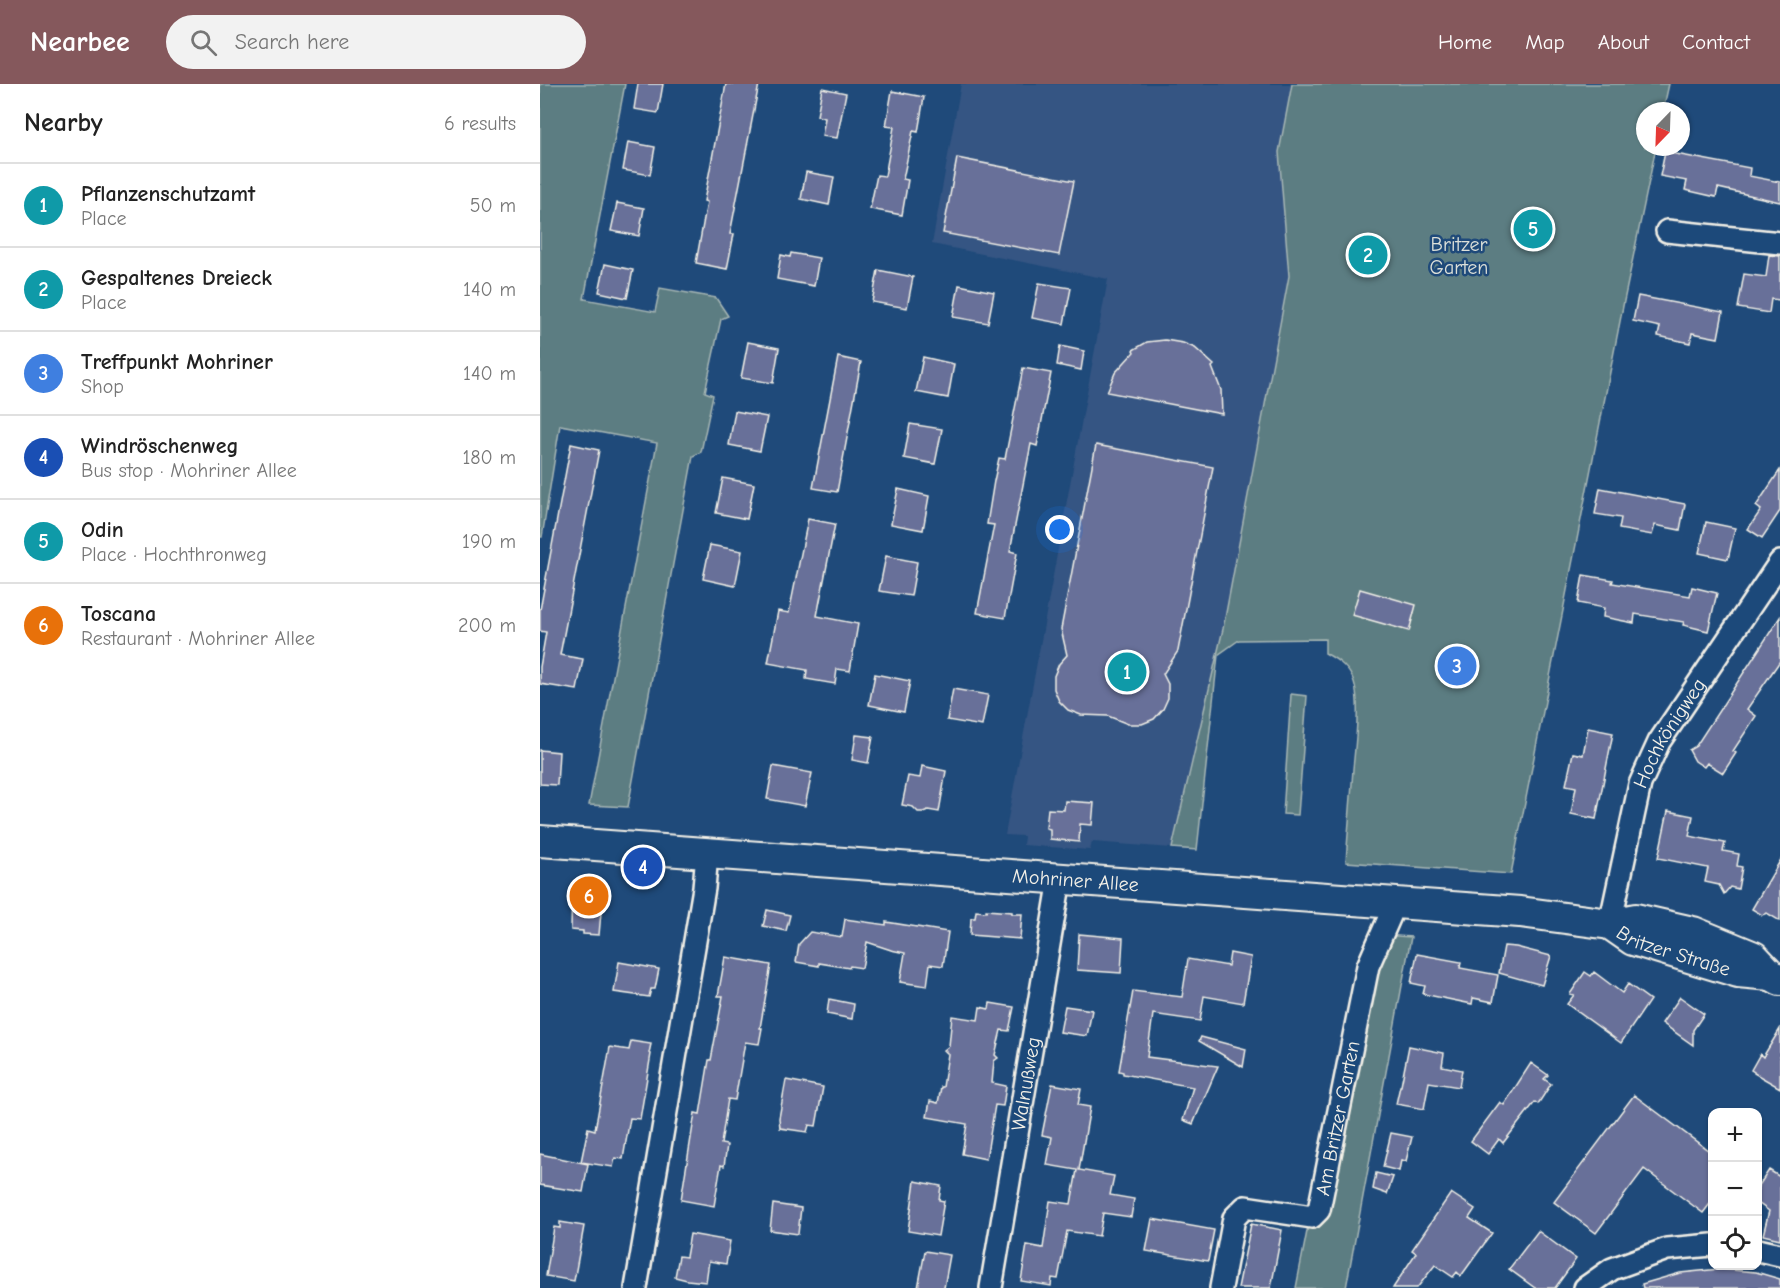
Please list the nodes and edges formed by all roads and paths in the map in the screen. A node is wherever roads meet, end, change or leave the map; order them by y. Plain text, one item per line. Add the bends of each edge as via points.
1 (1667, 231) dead end
2 (1780, 243) edge
3 (1780, 562) edge
4 (540, 841) edge
5 (707, 854) junction
6 (1060, 879) junction
7 (1391, 903) junction
8 (1610, 924) junction
9 (1776, 977) edge
10 (1708, 1245) edge
11 (1762, 1251) edge
12 (1780, 1255) edge
13 (636, 1288) edge
14 (991, 1288) edge
15 (1221, 1288) edge
16 (1585, 1288) edge

1 - 2 street
3 - 8 street, Hochkönigweg via 1648,763
4 - 5 main road, Mohriner Allee
5 - 6 main road, Mohriner Allee
5 - 13 street
6 - 7 main road, Mohriner Allee
6 - 14 street, Walnußweg
7 - 8 main road, Mohriner Allee via 1520,912
7 - 15 street, Am Britzer Garten via 1390,916 1368,966 1319,1210 1312,1217 1245,1207 1234,1218
8 - 9 main road, Britzer Straße via 1636,919 1693,932 1754,957
10 - 16 street via 1667,1249 1612,1269
11 - 12 street

